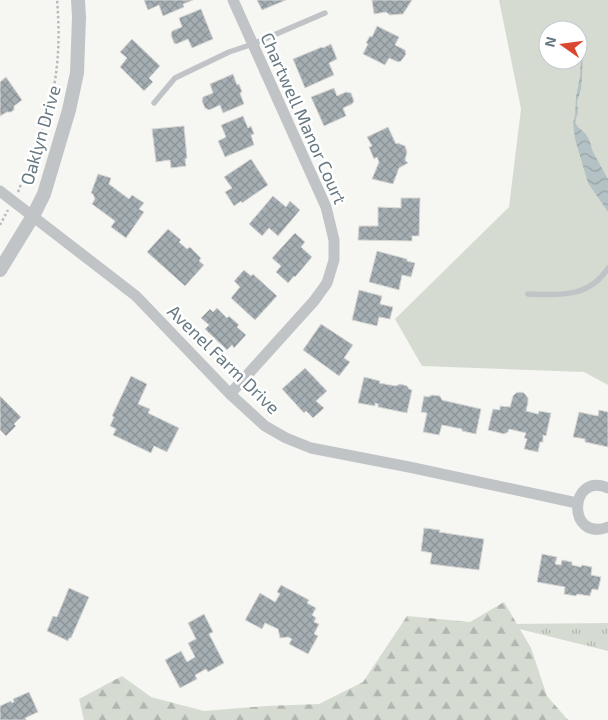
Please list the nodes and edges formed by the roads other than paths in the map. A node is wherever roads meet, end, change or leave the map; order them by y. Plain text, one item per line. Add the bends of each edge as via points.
1 (78, 0) edge
2 (233, 0) edge
3 (325, 13) dead end
4 (252, 44) junction
5 (154, 103) dead end
6 (0, 191) edge
7 (33, 216) junction
8 (608, 268) edge
9 (0, 270) edge
10 (528, 294) dead end
11 (230, 394) junction
12 (608, 488) edge
13 (577, 503) junction
14 (608, 527) edge

1 - 7 street, Oaklyn Drive via 77,73 44,194
2 - 4 street, Chartwell Manor Court
3 - 4 lane
4 - 5 lane via 175,78
4 - 11 street, Chartwell Manor Court via 326,207 334,240 334,260 327,283 314,301
6 - 7 street, Avenel Farm Drive
7 - 9 street, Oaklyn Drive
7 - 11 street, Avenel Farm Drive via 136,296
8 - 10 lane via 592,286 581,290 556,295
11 - 13 street, Avenel Farm Drive via 265,426 311,448
12 - 13 street via 588,488
13 - 14 street via 578,515 585,525 597,529

